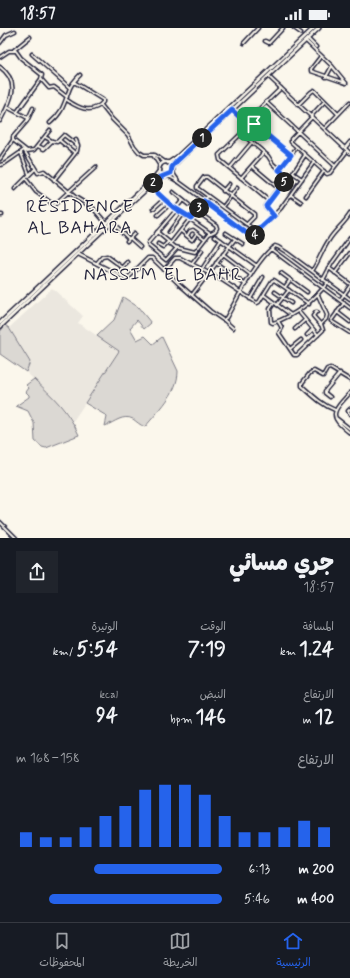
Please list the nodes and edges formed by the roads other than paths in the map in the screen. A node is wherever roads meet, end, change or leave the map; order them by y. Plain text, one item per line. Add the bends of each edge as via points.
1 (258, 28) edge
2 (283, 28) edge
3 (294, 28) edge
4 (314, 28) edge
5 (319, 28) edge
6 (15, 30) dead end
7 (300, 33) dead end
8 (30, 37) dead end
9 (307, 40) junction
10 (265, 41) dead end
11 (244, 42) dead end
12 (0, 43) edge
13 (316, 47) dead end
14 (14, 50) junction
15 (32, 54) dead end
16 (321, 56) junction
17 (0, 57) edge
18 (332, 66) junction
19 (0, 67) edge
20 (80, 75) dead end
21 (268, 76) junction
22 (326, 77) junction
23 (41, 79) junction
24 (74, 82) junction
25 (70, 88) junction
26 (281, 88) junction
27 (67, 99) junction
28 (325, 100) junction
29 (266, 102) junction
30 (350, 102) edge
31 (101, 105) junction
32 (298, 105) junction
33 (7, 107) junction
34 (33, 108) dead end
35 (0, 110) edge
36 (232, 110) junction
37 (5, 111) junction
38 (17, 112) junction
39 (254, 114) dead end
40 (338, 114) junction
41 (311, 117) junction
42 (28, 118) junction
43 (0, 121) edge
44 (50, 123) dead end
45 (249, 126) junction
46 (324, 129) junction
47 (50, 130) dead end
48 (298, 132) junction
49 (241, 133) junction
50 (45, 137) junction
51 (13, 140) junction
52 (60, 140) junction
53 (76, 140) dead end
54 (52, 141) junction
55 (252, 142) junction
56 (350, 142) edge
57 (38, 146) junction
58 (78, 146) junction
59 (297, 148) junction
60 (345, 148) junction
61 (24, 150) junction
62 (348, 151) junction
63 (21, 152) junction
64 (264, 152) junction
65 (75, 153) junction
66 (350, 153) edge
67 (153, 155) junction
68 (291, 155) junction
69 (305, 155) junction
70 (0, 159) edge
71 (167, 162) junction
72 (314, 162) junction
73 (0, 165) edge
74 (252, 166) junction
75 (335, 166) junction
76 (96, 167) dead end
77 (160, 168) junction
78 (173, 168) junction
79 (230, 168) junction
80 (35, 169) junction
81 (279, 170) junction
82 (324, 171) junction
83 (29, 174) junction
84 (166, 175) junction
85 (241, 178) junction
86 (302, 179) junction
87 (26, 180) junction
88 (54, 180) junction
89 (179, 182) junction
90 (228, 184) dead end
91 (150, 186) junction
92 (237, 188) dead end
93 (279, 188) junction
94 (15, 189) dead end
95 (223, 190) junction
96 (68, 192) junction
97 (173, 192) dead end
98 (291, 195) junction
99 (208, 196) junction
100 (231, 196) junction
101 (306, 196) dead end
102 (164, 199) junction
103 (240, 199) dead end
104 (182, 200) junction
105 (204, 201) junction
106 (269, 201) junction
107 (238, 202) junction
108 (301, 202) dead end
109 (170, 204) junction
110 (189, 205) dead end
111 (223, 207) junction
112 (153, 209) dead end
113 (176, 209) junction
114 (183, 213) junction
115 (350, 214) edge
116 (158, 215) dead end
117 (202, 215) dead end
118 (274, 216) junction
119 (191, 218) junction
120 (112, 222) junction
121 (106, 223) junction
122 (246, 224) junction
123 (180, 231) junction
124 (157, 232) junction
125 (169, 232) dead end
126 (257, 232) junction
127 (210, 233) junction
128 (226, 233) dead end
129 (134, 234) dead end
130 (198, 234) junction
131 (187, 236) junction
132 (215, 236) dead end
133 (350, 238) edge
134 (129, 239) junction
135 (205, 239) junction
136 (235, 239) junction
137 (221, 240) junction
138 (169, 243) junction
139 (158, 244) dead end
140 (243, 244) dead end
141 (229, 246) junction
142 (140, 247) dead end
143 (177, 248) junction
144 (271, 249) junction
145 (202, 251) dead end
146 (350, 253) edge
147 (78, 254) junction
148 (223, 254) junction
149 (128, 262) dead end
150 (96, 263) junction
151 (216, 263) junction
152 (192, 264) junction
153 (257, 266) junction
154 (122, 267) junction
155 (329, 268) junction
156 (164, 270) junction
157 (202, 270) junction
158 (312, 271) junction
159 (282, 273) dead end
160 (336, 273) junction
161 (117, 274) junction
162 (209, 274) junction
163 (252, 275) junction
164 (263, 278) dead end
165 (290, 280) junction
166 (324, 280) junction
167 (328, 282) junction
168 (246, 285) junction
169 (350, 285) edge
170 (285, 287) junction
171 (323, 288) junction
172 (289, 290) junction
173 (275, 292) dead end
174 (307, 292) dead end
175 (241, 293) junction
176 (344, 294) junction
177 (192, 295) junction
178 (264, 295) junction
179 (318, 295) junction
180 (283, 298) junction
181 (250, 299) junction
182 (350, 299) edge
183 (340, 300) junction
184 (274, 303) junction
185 (291, 303) dead end
186 (344, 303) junction
187 (309, 304) junction
188 (277, 305) junction
189 (350, 308) edge
190 (298, 312) junction
191 (317, 312) dead end
192 (337, 312) junction
193 (291, 315) junction
194 (224, 320) junction
195 (305, 320) junction
196 (278, 321) junction
197 (350, 322) edge
198 (0, 323) edge
199 (321, 325) junction
200 (0, 327) edge
201 (233, 328) dead end
202 (296, 329) dead end
203 (313, 329) junction
204 (350, 332) edge
205 (306, 335) dead end
206 (318, 335) junction
207 (301, 340) dead end
208 (290, 349) junction
209 (340, 373) junction
210 (350, 380) edge
211 (350, 393) edge
212 (330, 397) dead end
213 (350, 409) edge
214 (335, 410) junction
215 (350, 414) edge
216 (335, 418) junction
217 (350, 429) edge
218 (350, 433) edge
219 (0, 522) edge
220 (16, 538) edge

1 - 11 street
2 - 10 street via 269,43
3 - 7 street
4 - 71 main road via 191,144
5 - 9 main road
6 - 12 street via 6,35
8 - 14 street
9 - 13 street
9 - 16 street
9 - 21 main road
14 - 17 street
14 - 23 street via 43,76
15 - 25 street
16 - 18 street
16 - 22 street via 311,70
18 - 22 street
18 - 22 street via 346,83
19 - 33 street via 10,77 13,87
20 - 24 street
21 - 26 street
21 - 36 main road
23 - 27 street
23 - 38 street
24 - 25 street
24 - 31 street via 103,100
25 - 27 street
26 - 29 street
26 - 32 street
27 - 31 street via 86,109
27 - 44 street via 57,117
28 - 32 street via 312,90
28 - 40 street
28 - 41 street
29 - 39 street
29 - 48 street
30 - 40 street
31 - 67 street via 130,136 137,150 144,155
32 - 41 street
33 - 37 street
33 - 38 street
34 - 42 street
35 - 37 street
36 - 45 street
36 - 78 main road
37 - 43 street
38 - 42 street
40 - 46 street
41 - 46 street
41 - 48 street
42 - 51 street
45 - 49 street
45 - 68 street via 255,125
46 - 60 street
47 - 50 street
48 - 59 street via 290,140
48 - 75 street
49 - 55 street
49 - 79 street via 219,155 220,160
50 - 54 street
50 - 57 street
51 - 61 street
51 - 70 street
52 - 54 street
52 - 58 street via 62,135 65,135
52 - 65 street
53 - 58 street
54 - 57 street via 45,149
55 - 64 street
55 - 79 street
56 - 60 street
57 - 61 street via 34,150
58 - 65 street
59 - 68 street
59 - 69 street
60 - 62 street
61 - 63 street
61 - 80 street
62 - 66 street
62 - 75 street
63 - 73 street
63 - 83 street
64 - 74 street
64 - 81 street
65 - 88 street
67 - 71 street
67 - 77 street
68 - 81 street
69 - 72 street
69 - 86 street via 293,173
71 - 77 main road
71 - 78 main road
72 - 82 street
72 - 86 street
74 - 85 street
74 - 93 street
75 - 82 street via 330,173
76 - 96 street
77 - 84 main road
77 - 121 main road via 153,179
78 - 84 main road via 171,173
78 - 89 street
79 - 85 street
80 - 83 street
80 - 88 street via 39,173 43,170
81 - 93 street via 287,177
82 - 101 street
83 - 87 street
84 - 89 street
84 - 91 main road
85 - 106 street
86 - 98 street
87 - 94 street
87 - 96 street via 36,192 53,205
88 - 96 street
89 - 105 street
90 - 95 street
91 - 102 street
91 - 120 main road
92 - 100 street
93 - 106 street
95 - 99 street via 204,177 197,187
95 - 100 street
96 - 121 street via 93,208
97 - 104 street
98 - 108 street
98 - 118 street
99 - 105 street
99 - 111 street
100 - 107 street
100 - 111 street
102 - 109 street
102 - 112 street
103 - 107 street
104 - 110 street
104 - 113 street
105 - 119 street
105 - 126 street via 249,235
106 - 118 street via 266,208
107 - 122 street via 254,214
109 - 113 street
109 - 116 street
111 - 122 street
113 - 114 street
113 - 124 street
114 - 119 street
114 - 125 street
115 - 158 street via 329,240
117 - 127 street via 216,226 215,231
118 - 126 street
119 - 123 street
119 - 127 street
120 - 134 street
120 - 147 main road
121 - 198 main road
122 - 126 street
123 - 131 street
123 - 138 street
124 - 138 street
124 - 143 street via 148,244 166,260
127 - 135 street
128 - 136 street
129 - 134 street
130 - 131 street via 192,240
130 - 131 street via 192,230
130 - 135 street
132 - 137 street
133 - 155 street
134 - 142 street
135 - 143 street via 195,252
136 - 140 street
136 - 141 street
137 - 141 street
137 - 157 street
138 - 139 street via 163,247
138 - 143 street
141 - 148 street
141 - 153 street
144 - 153 street
144 - 158 street via 278,247
144 - 171 street
145 - 152 street
146 - 160 street
147 - 150 street
147 - 200 main road
148 - 151 street
148 - 163 street
149 - 154 street
150 - 154 street via 106,256
150 - 161 street
151 - 162 street
151 - 168 street
152 - 156 street via 177,258
152 - 157 street
153 - 163 street
154 - 161 street
155 - 160 street
155 - 166 street
156 - 161 street via 151,258 128,277
156 - 177 street
157 - 162 street
158 - 166 street
159 - 165 street
160 - 169 street
162 - 175 street
162 - 177 street
163 - 168 street
164 - 181 street
165 - 170 street
165 - 174 street
166 - 167 street
167 - 171 street
167 - 176 street
168 - 175 street
169 - 176 street
170 - 172 street
170 - 178 street via 273,280
171 - 179 street
171 - 183 street
172 - 180 street
172 - 187 street
173 - 180 street
175 - 181 street
175 - 194 street
176 - 182 street
176 - 183 street
177 - 194 street
178 - 181 street via 258,303
178 - 184 street
179 - 187 street
179 - 199 street via 327,315
180 - 185 street
180 - 188 street
183 - 186 street
184 - 188 street
184 - 196 street via 270,309 272,322
186 - 189 street
186 - 192 street
187 - 190 street
188 - 193 street
190 - 193 street
190 - 195 street
191 - 199 street via 313,316
192 - 197 street
192 - 204 street via 332,321
193 - 196 street
194 - 201 street
195 - 202 street
195 - 203 street
196 - 208 street via 282,328 279,333
199 - 206 street via 323,330
203 - 205 street
203 - 206 street
206 - 208 street via 297,356
207 - 208 street
209 - 210 street
209 - 212 street via 325,391
209 - 214 street via 330,368 324,376 314,371 302,385 324,405
211 - 214 street
213 - 215 street
214 - 216 street
216 - 217 street
216 - 218 street
219 - 220 street

